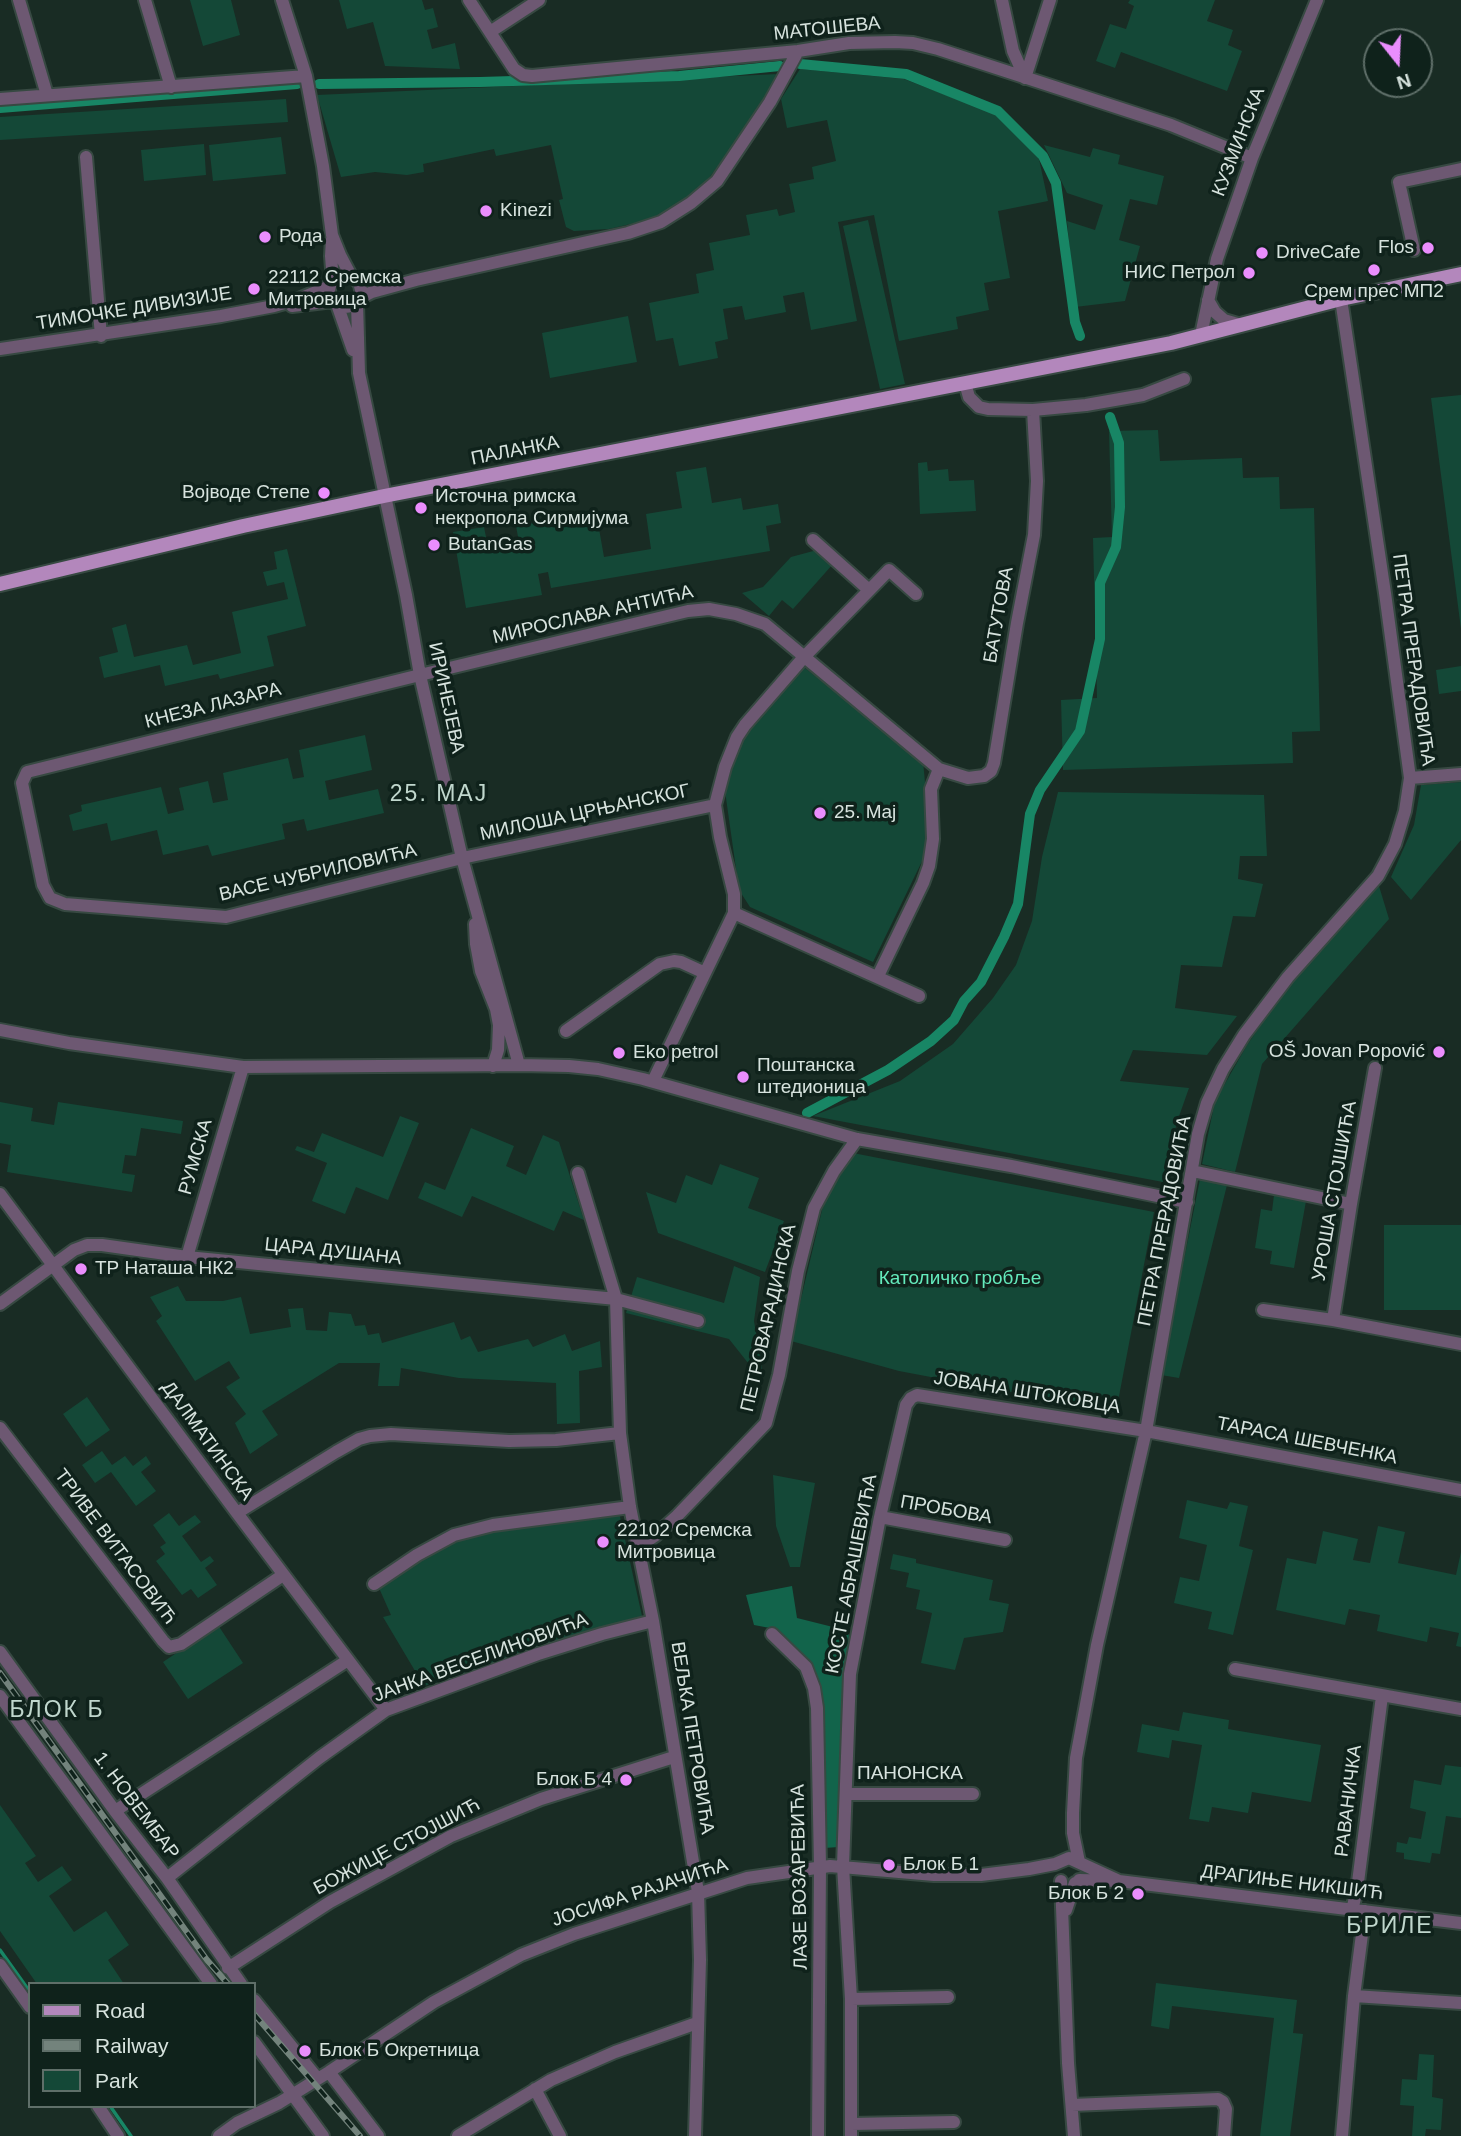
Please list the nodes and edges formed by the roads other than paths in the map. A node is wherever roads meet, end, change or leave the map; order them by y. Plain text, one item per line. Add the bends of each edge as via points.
1 (19, 0) edge
2 (145, 0) edge
3 (282, 0) edge
4 (469, 0) edge
5 (539, 0) edge
6 (1002, 0) edge
7 (1050, 0) edge
8 (1317, 0) edge
9 (490, 32) junction
10 (798, 51) junction
11 (306, 76) junction
12 (1025, 78) junction
13 (171, 87) junction
14 (47, 95) junction
15 (0, 99) edge
16 (86, 157) dead end
17 (1252, 158) junction
18 (1461, 169) edge
19 (332, 235) junction
20 (1414, 250) dead end
21 (1461, 274) edge
22 (354, 278) junction
23 (416, 279) junction
24 (331, 284) junction
25 (1341, 299) junction
26 (1208, 300) junction
27 (358, 301) junction
28 (335, 303) junction
29 (274, 306) junction
30 (1241, 325) junction
31 (101, 335) junction
32 (1201, 335) junction
33 (0, 349) edge
34 (357, 362) junction
35 (1184, 379) dead end
36 (965, 383) junction
37 (1033, 410) junction
38 (384, 496) junction
39 (813, 540) dead end
40 (0, 584) edge
41 (869, 590) junction
42 (916, 594) dead end
43 (804, 657) junction
44 (419, 674) junction
45 (939, 769) junction
46 (1461, 774) edge
47 (1410, 778) junction
48 (22, 783) joint
49 (715, 805) junction
50 (462, 858) junction
51 (475, 906) junction
52 (734, 913) junction
53 (705, 973) junction
54 (878, 976) junction
55 (919, 996) dead end
56 (0, 1030) edge
57 (566, 1031) dead end
58 (519, 1065) junction
59 (493, 1066) junction
60 (243, 1067) junction
61 (1375, 1068) dead end
62 (653, 1081) junction
63 (857, 1139) junction
64 (1192, 1171) junction
65 (578, 1173) dead end
66 (0, 1194) edge
67 (1187, 1202) junction
68 (1351, 1204) junction
69 (187, 1257) junction
70 (54, 1266) junction
71 (616, 1299) junction
72 (0, 1304) edge
73 (1263, 1310) dead end
74 (1333, 1320) junction
75 (698, 1321) dead end
76 (1461, 1344) edge
77 (906, 1405) joint
78 (0, 1428) edge
79 (1146, 1431) junction
80 (620, 1433) junction
81 (1461, 1490) edge
82 (630, 1507) junction
83 (237, 1513) junction
84 (880, 1517) junction
85 (1004, 1540) dead end
86 (636, 1543) junction
87 (283, 1575) junction
88 (374, 1584) dead end
89 (653, 1621) junction
90 (772, 1634) dead end
91 (0, 1652) edge
92 (348, 1660) junction
93 (1235, 1669) dead end
94 (0, 1696) edge
95 (1382, 1696) junction
96 (1461, 1709) edge
97 (386, 1710) junction
98 (674, 1757) junction
99 (846, 1794) junction
100 (973, 1794) dead end
101 (115, 1811) junction
102 (1073, 1833) junction
103 (1062, 1860) junction
104 (1080, 1863) junction
105 (820, 1866) junction
106 (844, 1866) junction
107 (1010, 1872) junction
108 (167, 1878) junction
109 (1068, 1880) junction
110 (1119, 1881) junction
111 (698, 1892) junction
112 (1359, 1911) junction
113 (1461, 1923) edge
114 (0, 1965) edge
115 (228, 1968) junction
116 (210, 1982) edge
117 (239, 1982) edge
118 (1354, 1996) junction
119 (948, 1997) dead end
120 (851, 1999) junction
121 (256, 2002) edge
122 (1461, 2003) edge
123 (28, 2004) edge
124 (697, 2023) junction
125 (256, 2045) edge
126 (329, 2072) junction
127 (317, 2078) junction
128 (535, 2089) junction
129 (293, 2094) junction
130 (1072, 2105) junction
131 (99, 2108) edge
132 (954, 2122) dead end
133 (851, 2130) edge
134 (118, 2136) edge
135 (219, 2136) edge
136 (323, 2136) edge
137 (378, 2136) edge
138 (458, 2136) edge
139 (560, 2136) edge
140 (695, 2136) edge
141 (818, 2136) edge
142 (1074, 2136) edge
143 (1224, 2136) edge
144 (1342, 2136) edge

1 - 14 street
2 - 13 street
3 - 11 street
4 - 9 street, МАТОШЕВА
5 - 9 street
6 - 12 street via 1013,51
7 - 12 street
8 - 17 street, КУЗМИНСКА
9 - 10 street, МАТОШЕВА via 514,69 532,76
10 - 12 street, МАТОШЕВА via 849,43 913,43
10 - 23 street via 717,181 661,222
11 - 13 street
11 - 19 street
12 - 17 street, МАТОШЕВА via 1171,125
13 - 14 street
14 - 15 street
16 - 31 street
17 - 26 street, КУЗМИНСКА via 1217,259
18 - 20 street via 1399,182
19 - 22 street
19 - 24 street
21 - 25 main road, ПАЛАНКА
22 - 23 street via 380,284
22 - 24 street via 341,275
22 - 27 street via 361,288
23 - 27 street
24 - 28 street
24 - 29 street, ТИМОЧКЕ ДИВИЗИЈЕ
25 - 30 main road, ПАЛАНКА
25 - 47 street, ПЕТРА ПРЕРАДОВИЋА
26 - 30 street via 1224,320
26 - 32 street, КУЗМИНСКА
27 - 28 street via 345,307
27 - 34 street
28 - 29 street, ТИМОЧКЕ ДИВИЗИЈЕ
28 - 34 street
29 - 31 street, ТИМОЧКЕ ДИВИЗИЈЕ
30 - 32 main road, ПАЛАНКА
31 - 33 street, ТИМОЧКЕ ДИВИЗИЈЕ
32 - 36 main road, ПАЛАНКА
34 - 38 street
35 - 37 street via 1133,397
36 - 37 street via 969,397 979,407
36 - 38 main road, ПАЛАНКА
37 - 45 street, БАТУТОВА via 1037,509 995,763 991,771 977,778
38 - 40 main road, ПАЛАНКА
38 - 44 street, ИРИНЕЈЕВА
39 - 41 street
41 - 42 street via 889,570
41 - 43 street
43 - 44 street, МИРОСЛАВА АНТИЋА via 765,624 709,609
43 - 45 street, МИРОСЛАВА АНТИЋА
43 - 49 street via 737,737
44 - 48 street, КНЕЗА ЛАЗАРА via 27,772
44 - 50 street, ИРИНЕЈЕВА
45 - 54 street via 931,789 929,866
46 - 47 street
47 - 64 street, ПЕТРА ПРЕРАДОВИЋА via 1395,844 1378,876 1288,977 1223,1069 1207,1103
48 - 50 street, ВАСЕ ЧУБРИЛОВИЋА via 43,885 50,898 65,904 226,917
49 - 50 street, МИЛОША ЦРЊАНСКОГ
49 - 52 street
50 - 51 street, ИРИНЕЈЕВА
51 - 58 street, ИРИНЕЈЕВА
51 - 59 street, ИРИНЕЈЕВА via 478,957 499,1025
52 - 53 street
52 - 54 street
53 - 57 street via 681,962 660,964
53 - 62 street
54 - 55 street
56 - 60 street
58 - 59 street
58 - 62 street via 598,1069
59 - 60 street
60 - 69 street, РУМСКА
61 - 68 street, УРОША СТОЈШИЋА
62 - 63 street
63 - 67 street
63 - 86 street, ПЕТРОВАРАДИНСКА via 814,1208 766,1423 677,1516 647,1541
64 - 67 street, ПЕТРА ПРЕРАДОВИЋА
64 - 68 street
65 - 71 street, ВЕЉКА ПЕТРОВИЋА
66 - 70 street, ДАЛМАТИНСКА
67 - 79 street, ПЕТРА ПРЕРАДОВИЋА
68 - 74 street, УРОША СТОЈШИЋА
69 - 70 street, ЦАРА ДУШАНА via 87,1245
69 - 71 street, ЦАРА ДУШАНА
70 - 72 street, ЦАРА ДУШАНА
70 - 83 street, ДАЛМАТИНСКА
71 - 75 street, ЦАРА ДУШАНА
71 - 80 street, ВЕЉКА ПЕТРОВИЋА
73 - 74 street
74 - 76 street
77 - 79 street, ЈОВАНА ШТОКОВЦА via 917,1395
77 - 84 street, КОСТЕ АБРАШЕВИЋА
78 - 87 street, ТРИВЕ ВИТАСОВИЋ via 169,1647 181,1644
79 - 81 street, ТАРАСА ШЕВЧЕНКА
79 - 102 street, ПЕТРА ПРЕРАДОВИЋА via 1076,1758
80 - 82 street, ВЕЉКА ПЕТРОВИЋА
80 - 83 street via 509,1441 370,1436
82 - 86 street, ВЕЉКА ПЕТРОВИЋА
82 - 88 street via 493,1525 454,1535
83 - 87 street, ДАЛМАТИНСКА
84 - 85 street, ПРОБОВА
84 - 99 street, КОСТЕ АБРАШЕВИЋА via 850,1674
86 - 89 street, ВЕЉКА ПЕТРОВИЋА
87 - 92 street, ДАЛМАТИНСКА
89 - 97 street, ЈАНКА ВЕСЕЛИНОВИЋА via 538,1654
89 - 98 street, ВЕЉКА ПЕТРОВИЋА
90 - 105 street, ЛАЗЕ ВОЗАРЕВИЋА via 806,1667 814,1688
91 - 101 street, 1. НОВЕМБАР
92 - 97 street, ДАЛМАТИНСКА
92 - 101 street
93 - 95 street
94 - 116 street
95 - 96 street
95 - 112 street, РАВАНИЧКА via 1357,1890
97 - 108 street, ЈАНКА ВЕСЕЛИНОВИЋА
98 - 111 street, ВЕЉКА ПЕТРОВИЋА
98 - 115 street, БОЖИЦЕ СТОЈШИЋ via 541,1799 460,1832 340,1896
99 - 100 street, ПАНОНСКА
99 - 106 street
101 - 108 street, 1. НОВЕМБАР
102 - 103 street, ПЕТРА ПРЕРАДОВИЋА
102 - 104 street, ПЕТРА ПРЕРАДОВИЋА
103 - 104 street via 1073,1858
103 - 107 street, ЈОСИФА РАЈАЧИЋА
103 - 109 street via 1057,1868
104 - 109 street via 1083,1873
104 - 110 street, ДРАГИЊЕ НИКШИЋ
105 - 106 street, ЈОСИФА РАЈАЧИЋА
105 - 111 street, ЈОСИФА РАЈАЧИЋА
105 - 141 street, ЛАЗЕ ВОЗАРЕВИЋА
106 - 107 street, ЈОСИФА РАЈАЧИЋА via 934,1875
106 - 120 street
107 - 109 street, ЈОСИФА РАЈАЧИЋА via 1034,1871
108 - 115 street, 1. НОВЕМБАР
109 - 110 street, ДРАГИЊЕ НИКШИЋ
109 - 130 street via 1064,1928
110 - 112 street, ДРАГИЊЕ НИКШИЋ
111 - 124 street, ВЕЉКА ПЕТРОВИЋА
111 - 126 street, ЈОСИФА РАЈАЧИЋА via 522,1955 434,2002
112 - 113 street, ДРАГИЊЕ НИКШИЋ
112 - 118 street, РАВАНИЧКА
114 - 123 street
115 - 117 street, 1. НОВЕМБАР
118 - 122 street
118 - 144 street, РАВАНИЧКА
119 - 120 street
120 - 133 street
121 - 127 street
124 - 128 street via 615,2052
124 - 140 street, ВЕЉКА ПЕТРОВИЋА
125 - 129 street
126 - 127 street, ЈОСИФА РАЈАЧИЋА
126 - 137 street
127 - 129 street, ЈОСИФА РАЈАЧИЋА
128 - 138 street
128 - 139 street
129 - 135 street, ЈОСИФА РАЈАЧИЋА
129 - 136 street
130 - 142 street
130 - 143 street via 1218,2099 1226,2109
131 - 134 street
132 - 133 street

